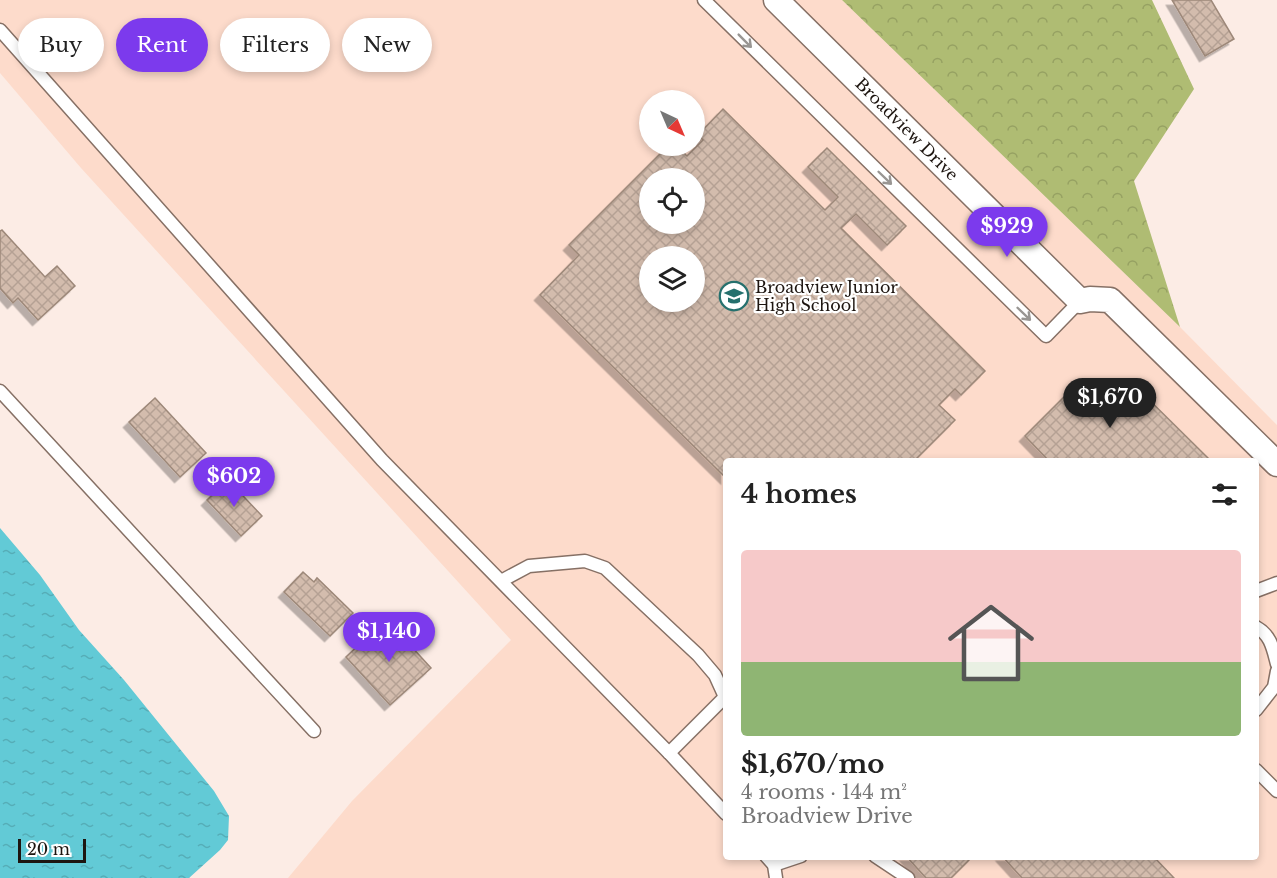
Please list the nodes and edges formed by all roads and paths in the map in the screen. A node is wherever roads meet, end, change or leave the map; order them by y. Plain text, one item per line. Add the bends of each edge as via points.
1 (704, 0) edge
2 (776, 0) edge
3 (0, 30) edge
4 (1080, 301) junction
5 (0, 392) edge
6 (1277, 464) edge
7 (501, 581) junction
8 (1277, 583) edge
9 (1259, 590) edge
10 (1259, 629) edge
11 (1277, 664) edge
12 (1277, 671) edge
13 (723, 690) edge
14 (723, 699) edge
15 (1259, 708) edge
16 (314, 732) dead end
17 (669, 753) junction
18 (1259, 773) edge
19 (1277, 791) edge
20 (723, 811) edge
21 (881, 860) edge
22 (770, 861) edge
23 (776, 878) edge
24 (908, 878) edge

1 -> 4 lane via 1046,336
2 - 4 street, Broadview Drive
3 - 7 lane via 382,460
4 - 6 street via 1110,300
5 - 16 lane
7 - 13 lane via 529,566 585,561 605,568 698,655
7 - 17 lane
8 - 9 lane
10 - 11 lane via 1271,642
12 - 15 lane via 1274,687
14 - 17 lane
17 - 20 lane
18 - 19 lane
21 - 24 lane
22 - 23 lane

